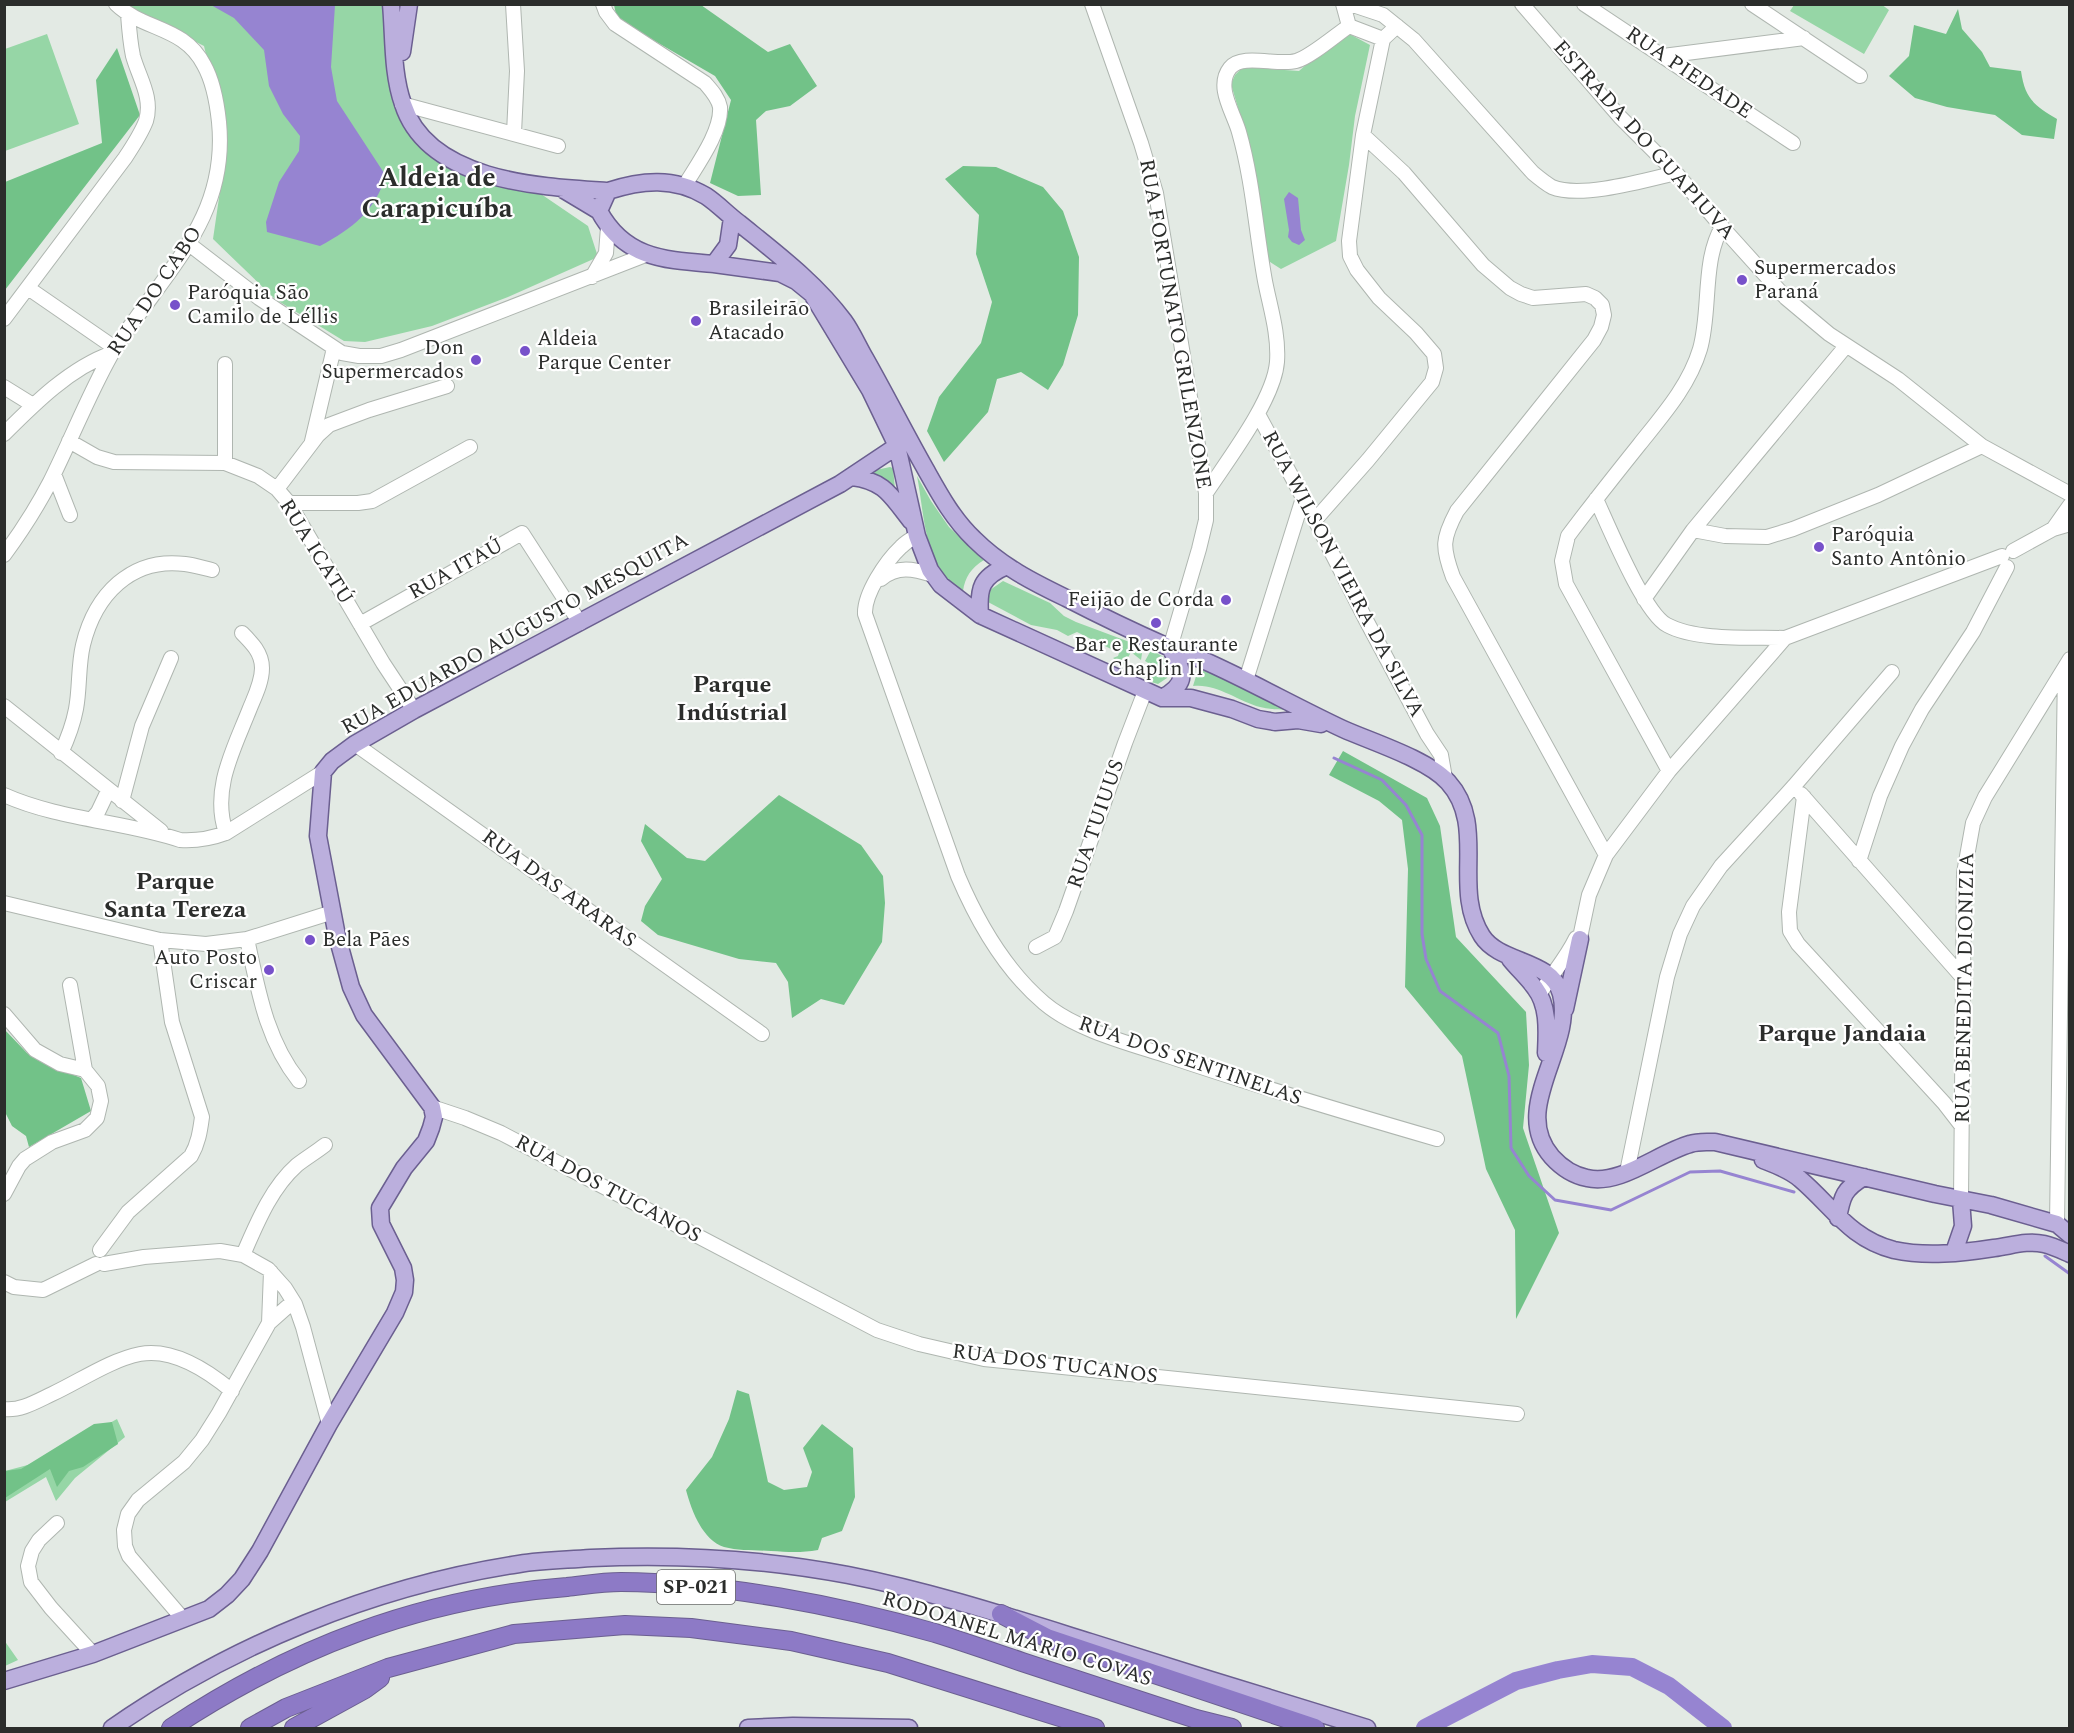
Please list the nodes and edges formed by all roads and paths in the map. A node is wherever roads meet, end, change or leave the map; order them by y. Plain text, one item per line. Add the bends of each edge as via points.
1 (116, 4) edge
2 (391, 4) edge
3 (409, 4) edge
4 (513, 4) edge
5 (603, 4) edge
6 (1092, 4) edge
7 (1343, 4) edge
8 (1350, 4) edge
9 (1584, 4) edge
10 (1752, 4) edge
11 (1525, 6) edge
12 (128, 14) junction
13 (1349, 26) junction
14 (1397, 26) junction
15 (1804, 38) junction
16 (1383, 39) junction
17 (1663, 56) junction
18 (1860, 76) dead end
19 (398, 82) junction
20 (402, 104) junction
21 (514, 133) junction
22 (1363, 135) junction
23 (1793, 143) dead end
24 (558, 146) dead end
25 (1677, 173) junction
26 (685, 186) junction
27 (560, 188) junction
28 (608, 191) junction
29 (599, 211) junction
30 (732, 218) junction
31 (608, 227) junction
32 (1722, 227) junction
33 (189, 244) junction
34 (648, 254) junction
35 (714, 264) junction
36 (592, 277) junction
37 (28, 288) junction
38 (4, 319) edge
39 (1846, 346) junction
40 (334, 348) junction
41 (113, 350) junction
42 (225, 364) dead end
43 (447, 386) dead end
44 (4, 387) edge
45 (33, 405) junction
46 (1258, 414) junction
47 (4, 434) edge
48 (69, 441) junction
49 (312, 443) junction
50 (897, 446) junction
51 (1982, 446) junction
52 (470, 447) dead end
53 (225, 463) junction
54 (54, 474) junction
55 (852, 477) junction
56 (277, 489) junction
57 (1206, 493) junction
58 (2070, 494) edge
59 (1303, 498) junction
60 (1596, 499) junction
61 (289, 503) junction
62 (2070, 505) edge
63 (70, 515) dead end
64 (1315, 520) junction
65 (2070, 524) edge
66 (915, 529) junction
67 (2053, 529) junction
68 (1693, 530) junction
69 (4, 555) edge
70 (2008, 558) junction
71 (1006, 566) junction
72 (212, 570) dead end
73 (933, 574) junction
74 (873, 587) junction
75 (1644, 599) junction
76 (980, 615) junction
77 (580, 623) junction
78 (360, 624) junction
79 (242, 633) dead end
80 (1785, 638) junction
81 (1170, 648) junction
82 (171, 658) dead end
83 (2067, 663) edge
84 (1892, 672) dead end
85 (1246, 680) junction
86 (1145, 691) junction
87 (1162, 698) junction
88 (4, 706) edge
89 (414, 710) junction
90 (1340, 727) junction
91 (1427, 734) junction
92 (355, 744) junction
93 (61, 753) junction
94 (1420, 763) junction
95 (1669, 771) junction
96 (323, 772) junction
97 (1445, 778) junction
98 (1794, 786) junction
99 (4, 795) edge
100 (115, 796) junction
101 (1804, 797) junction
102 (97, 820) junction
103 (226, 833) junction
104 (165, 835) junction
105 (1606, 855) junction
106 (1859, 861) junction
107 (4, 903) edge
108 (333, 912) junction
109 (1583, 922) junction
110 (247, 939) junction
111 (1580, 939) junction
112 (160, 940) junction
113 (1036, 947) dead end
114 (1507, 956) junction
115 (1550, 976) junction
116 (1964, 978) junction
117 (70, 985) dead end
118 (1561, 993) junction
119 (1539, 995) junction
120 (4, 1014) edge
121 (1564, 1016) junction
122 (762, 1034) dead end
123 (85, 1070) junction
124 (1545, 1077) junction
125 (299, 1081) dead end
126 (432, 1107) junction
127 (1961, 1125) junction
128 (1437, 1139) dead end
129 (1715, 1142) junction
130 (325, 1146) dead end
131 (1627, 1172) junction
132 (1864, 1176) junction
133 (4, 1194) edge
134 (1961, 1200) junction
135 (1838, 1218) junction
136 (2063, 1230) edge
137 (1954, 1252) junction
138 (2070, 1254) edge
139 (243, 1255) junction
140 (100, 1259) junction
141 (271, 1272) junction
142 (4, 1282) edge
143 (296, 1304) junction
144 (269, 1323) junction
145 (232, 1391) junction
146 (4, 1409) edge
147 (1517, 1414) dead end
148 (329, 1424) junction
149 (57, 1523) dead end
150 (1001, 1614) junction
151 (183, 1619) junction
152 (93, 1654) junction
153 (388, 1668) junction
154 (4, 1681) edge
155 (112, 1728) edge
156 (171, 1728) edge
157 (250, 1728) edge
158 (294, 1728) edge
159 (748, 1728) edge
160 (909, 1728) edge
161 (1095, 1728) edge
162 (1232, 1728) edge
163 (1315, 1728) edge
164 (1367, 1728) edge

1 - 12 street, RUA DO CABO
2 - 19 main road
3 - 19 main road
4 - 21 street via 517,71
5 - 26 street via 615,24 705,83 716,95 720,107 717,124
6 - 57 street, RUA FORTUNATO GRILENZONE via 1156,193
7 - 13 street
8 - 14 street via 1383,15
9 - 17 street, RUA PIEDADE
10 - 15 street
11 - 25 street, ESTRADA DO GUAPIUVA via 1620,117
12 - 33 street, RUA DO CABO via 184,40 205,66 213,90 221,142 217,169 212,196
12 - 37 street via 134,59 146,90 146,120 125,158
13 - 16 street
13 - 46 street via 1297,61 1235,63 1224,81 1244,147 1276,343 1277,363
14 - 16 street
14 - 25 street via 1533,173 1554,187 1593,189
15 - 17 street
15 - 18 street
16 - 22 street
17 - 23 street, RUA PIEDADE
19 - 20 main road
20 - 21 street
20 - 27 main road via 417,132 451,160 487,174
21 - 24 street
22 - 64 street via 1351,218 1350,256 1367,284 1427,344 1437,368 1432,382
22 - 105 street via 1404,173 1483,265 1510,288 1533,298 1586,294 1602,305 1604,315 1594,340 1457,511 1445,539 1445,553 1453,577
25 - 32 street, ESTRADA DO GUAPIUVA
26 - 28 main road via 644,182
26 - 30 main road
27 - 28 main road
27 - 29 main road
28 - 29 main road
29 - 31 main road
30 - 35 main road via 728,245
30 - 71 main road via 786,260 845,323 947,508 975,540
31 - 34 main road via 624,242
31 - 36 street via 606,253
32 - 39 street, ESTRADA DO GUAPIUVA via 1786,298
32 - 60 street via 1712,256 1707,307 1693,368 1673,402
33 - 40 street via 259,298
33 - 41 street, RUA DO CABO
34 - 35 main road
34 - 36 street
35 - 50 main road via 780,273 812,294 870,390
36 - 40 street via 381,356 359,356
37 - 38 street
37 - 41 street
39 - 51 street, ESTRADA DO GUAPIUVA via 1898,379
39 - 68 street
40 - 49 street
41 - 45 street via 87,364
41 - 48 street, RUA DO CABO
42 - 53 street
43 - 49 street via 345,418 329,426
44 - 45 street
45 - 47 street
46 - 57 street
46 - 59 street, RUA WILSON VIEIRA DA SILVA
48 - 53 street, RUA ICATÚ via 114,462
48 - 54 street, RUA DO CABO
49 - 56 street
50 - 55 main road, RUA EDUARDO AUGUSTO MESQUITA
50 - 66 main road
51 - 58 street, ESTRADA DO GUAPIUVA
51 - 68 street via 1878,495 1767,537
52 - 61 street via 372,501
53 - 56 street, RUA ICATÚ via 258,476
54 - 63 street
54 - 69 street, RUA DO CABO
55 - 66 main road via 882,486
55 - 77 main road, RUA EDUARDO AUGUSTO MESQUITA
56 - 61 street, RUA ICATÚ
57 - 81 street, RUA FORTUNATO GRILENZONE via 1202,540
59 - 64 street, RUA WILSON VIEIRA DA SILVA
59 - 85 street
60 - 75 street
60 - 95 street via 1564,547 1566,584
61 - 78 street, RUA ICATÚ
62 - 67 street
64 - 91 street, RUA WILSON VIEIRA DA SILVA
65 - 67 street
66 - 73 main road
66 - 74 street, RUA DOS SENTINELAS
67 - 70 street
68 - 75 street
70 - 80 street
70 - 106 street via 1973,632 1902,746 1880,796
71 - 76 main road via 993,572 983,584
71 - 81 main road
72 - 93 street via 184,564 152,566 134,572 109,591 98,606 83,644 74,717
73 - 74 street via 894,570
73 - 76 main road via 951,595
74 - 128 street, RUA DOS SENTINELAS via 864,607 867,622 958,876 1005,962 1038,997 1064,1016 1112,1037
75 - 80 street via 1655,616 1682,631
76 - 86 main road
77 - 78 street, RUA ITAÚ via 522,533
77 - 89 main road, RUA EDUARDO AUGUSTO MESQUITA
78 - 89 street, RUA ICATÚ
79 - 103 street via 253,644 262,668 220,798
80 - 95 street
81 - 85 main road
81 - 87 main road via 1182,668 1181,680 1174,691
82 - 100 street
83 - 116 street, RUA BENEDITA DIONIZIA via 1973,823 1964,873
83 - 136 street
84 - 98 street
85 - 90 main road
86 - 87 main road
86 - 113 street, RUA TUIUUS via 1055,937
87 - 90 main road via 1191,698 1275,722 1298,720
88 - 93 street
89 - 92 main road, RUA EDUARDO AUGUSTO MESQUITA
90 - 94 main road
91 - 94 street, RUA WILSON VIEIRA DA SILVA
91 - 97 street, RUA WILSON VIEIRA DA SILVA via 1441,755
92 - 96 main road, RUA EDUARDO AUGUSTO MESQUITA
92 - 122 street, RUA DAS ARARAS
93 - 100 street
94 - 97 main road
95 - 105 street
96 - 103 street
96 - 108 main road via 318,836
97 - 114 main road via 1458,796 1466,819 1470,841 1467,876 1474,918 1481,935
98 - 101 street
98 - 131 street via 1721,866 1693,906 1680,934 1667,977
99 - 102 street via 29,805
100 - 102 street
100 - 104 street
101 - 106 street
101 - 127 street via 1790,931
102 - 104 street
103 - 104 street via 195,841
105 - 109 street via 1589,895
106 - 116 street
107 - 112 street
108 - 110 street
108 - 126 main road via 351,987 364,1015
109 - 111 street
109 - 115 street via 1564,962
110 - 112 street via 206,944
110 - 125 street via 269,1027 287,1066
111 - 118 street
111 - 121 main road
112 - 140 street via 172,1022 202,1118 201,1131 191,1156 128,1212
114 - 115 main road
114 - 119 main road
115 - 118 main road
115 - 119 street
116 - 127 street, RUA BENEDITA DIONIZIA
117 - 123 street
118 - 121 main road
119 - 124 main road via 1548,1028
120 - 123 street via 35,1050 60,1064
121 - 124 main road
123 - 133 street via 98,1086 101,1101 97,1118 85,1130 33,1152 19,1166
124 - 131 main road via 1537,1117 1539,1136 1546,1150 1560,1166 1590,1180
126 - 147 street, RUA DOS TUCANOS via 501,1133 877,1330 920,1344 984,1359
126 - 148 main road via 434,1117 426,1141 380,1208 381,1224 403,1268 404,1292
127 - 134 street, RUA BENEDITA DIONIZIA
129 - 131 main road via 1695,1142
129 - 132 main road
129 - 135 main road via 1777,1165 1799,1178
130 - 139 street via 284,1178
132 - 134 main road
132 - 135 main road via 1843,1194
134 - 136 main road via 1991,1205
134 - 137 main road via 1963,1226
135 - 137 main road via 1859,1236 1892,1250
137 - 138 main road via 2028,1242
139 - 140 street via 220,1251
139 - 141 street
140 - 142 street via 43,1290
141 - 143 street
141 - 144 street
143 - 144 street
143 - 148 street
144 - 145 street
145 - 146 street via 215,1376 188,1363 165,1354 141,1354 32,1404
145 - 151 street via 184,1462 138,1500 128,1514 124,1530 129,1556
148 - 151 main road via 242,1579 209,1609
149 - 152 street via 32,1551 28,1566 31,1582
150 - 155 main road via 882,1582 768,1564 646,1557 521,1564 431,1583 323,1617 216,1665
150 - 163 highway via 1047,1638
150 - 164 main road
151 - 152 main road
152 - 154 main road
153 - 157 highway, SP-021 via 286,1708
153 - 158 highway via 365,1689
153 - 161 highway, SP-021 via 514,1634 625,1625 691,1629 791,1641 888,1663
156 - 162 highway, RODOANEL MÁRIO COVAS / SP-021 via 282,1663 369,1627 499,1595 620,1582 722,1590 845,1611 934,1633
159 - 160 main road

